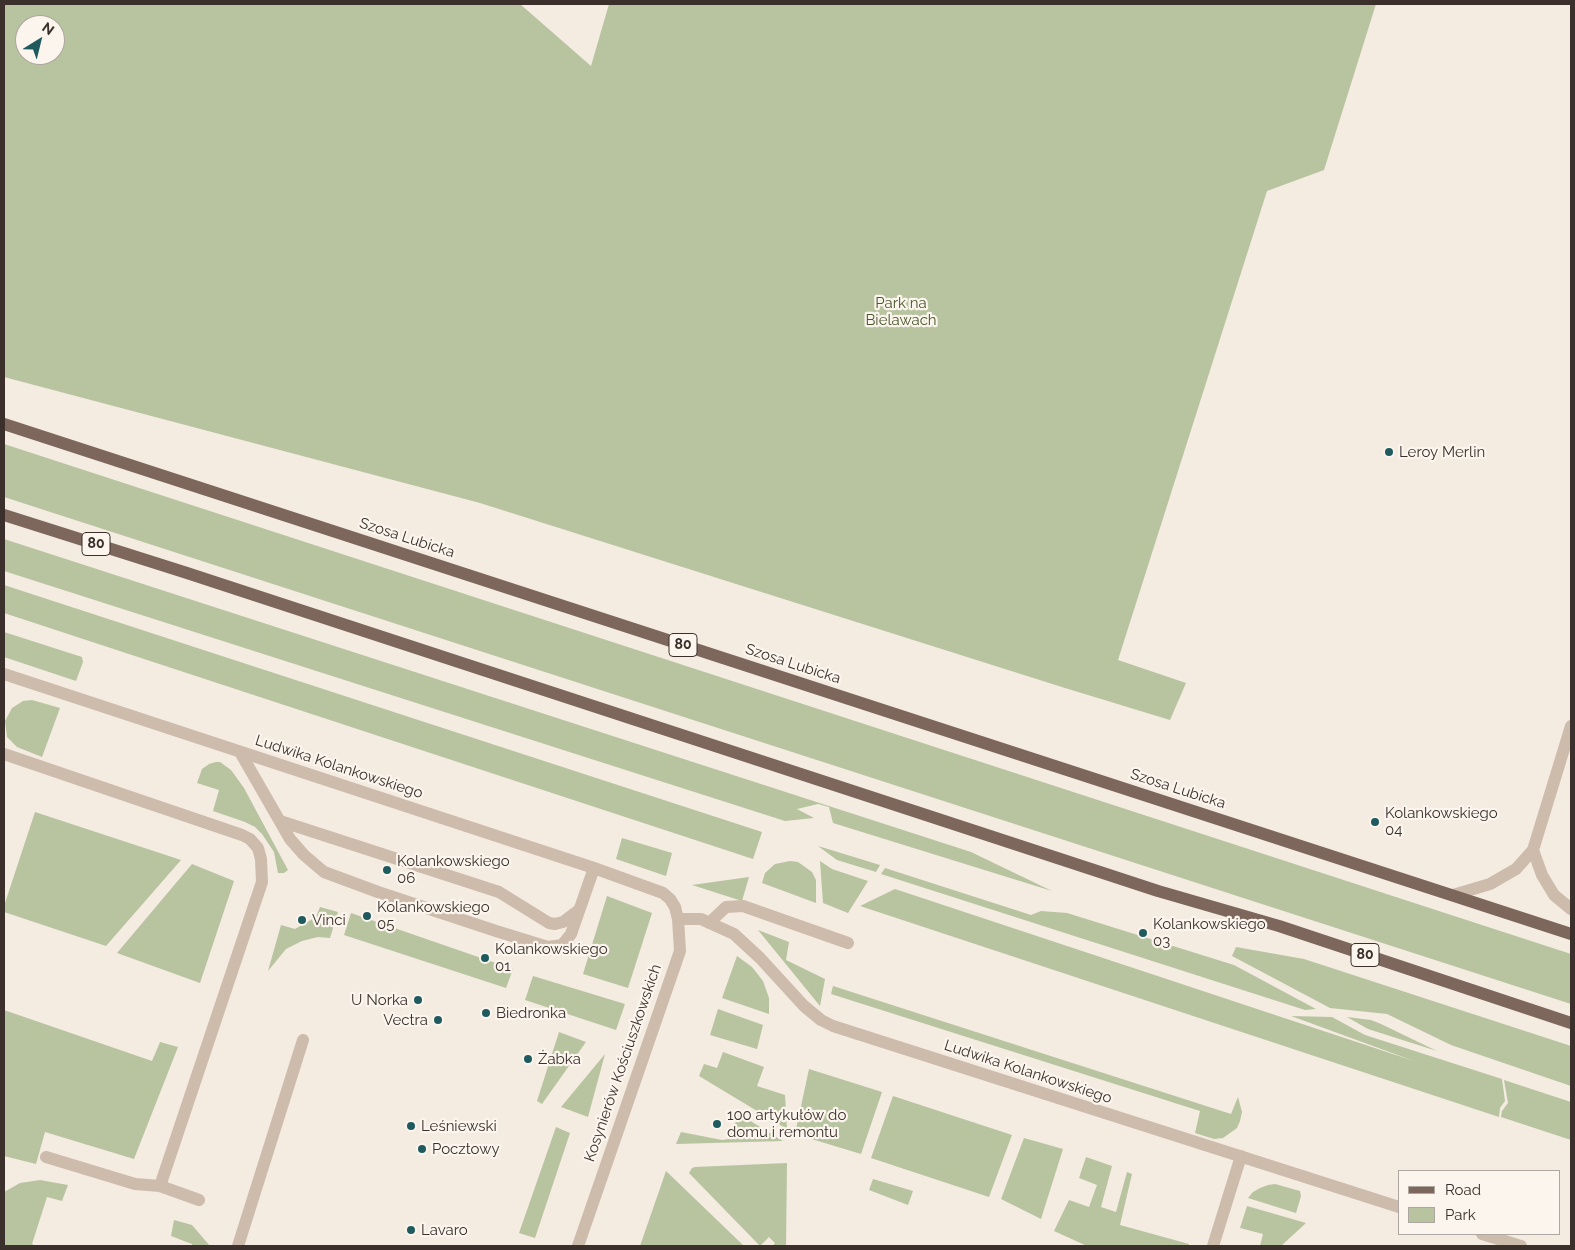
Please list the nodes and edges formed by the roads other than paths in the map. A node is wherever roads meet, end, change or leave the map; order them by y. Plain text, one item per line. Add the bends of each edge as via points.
1 (4, 424) edge
2 (4, 515) edge
3 (4, 675) edge
4 (1571, 726) edge
5 (240, 752) junction
6 (4, 754) edge
7 (280, 821) junction
8 (1533, 850) junction
9 (594, 868) junction
10 (663, 893) joint
11 (1453, 895) junction
12 (1571, 909) edge
13 (579, 910) junction
14 (678, 919) junction
15 (709, 923) junction
16 (1571, 934) edge
17 (848, 943) dead end
18 (1571, 1023) edge
19 (303, 1040) dead end
20 (1241, 1156) junction
21 (46, 1157) dead end
22 (160, 1186) junction
23 (199, 1200) dead end
24 (1398, 1207) edge
25 (1485, 1235) edge
26 (238, 1246) edge
27 (578, 1246) edge
28 (1213, 1246) edge
29 (1521, 1246) edge

1 - 11 main road, Szosa Lubicka / 80
2 - 18 main road, 80 via 1158,891 1280,926
3 - 5 street, Ludwika Kolankowskiego
4 - 8 street
5 - 7 street
5 - 9 street, Ludwika Kolankowskiego
6 - 22 street via 242,835 258,848 262,859 262,882
7 - 13 street via 498,892 549,924 563,922
7 - 13 street via 297,847 328,874 542,946 556,947 565,943
8 - 11 street via 1516,869 1490,884
8 - 12 street via 1554,895
9 - 10 street, Ludwika Kolankowskiego
9 - 13 street
10 - 14 street, Kosynierów Kościuszkowskich via 675,907
11 - 16 main road, Szosa Lubicka / 80
14 - 15 street, Ludwika Kolankowskiego via 701,919
14 - 27 street, Kosynierów Kościuszkowskich via 680,951
15 - 17 street via 726,907 743,906
15 - 20 street, Ludwika Kolankowskiego via 734,934 804,1006 833,1026
19 - 26 street
20 - 24 street, Ludwika Kolankowskiego
20 - 28 street
21 - 22 street via 135,1184
22 - 23 street
25 - 29 street

